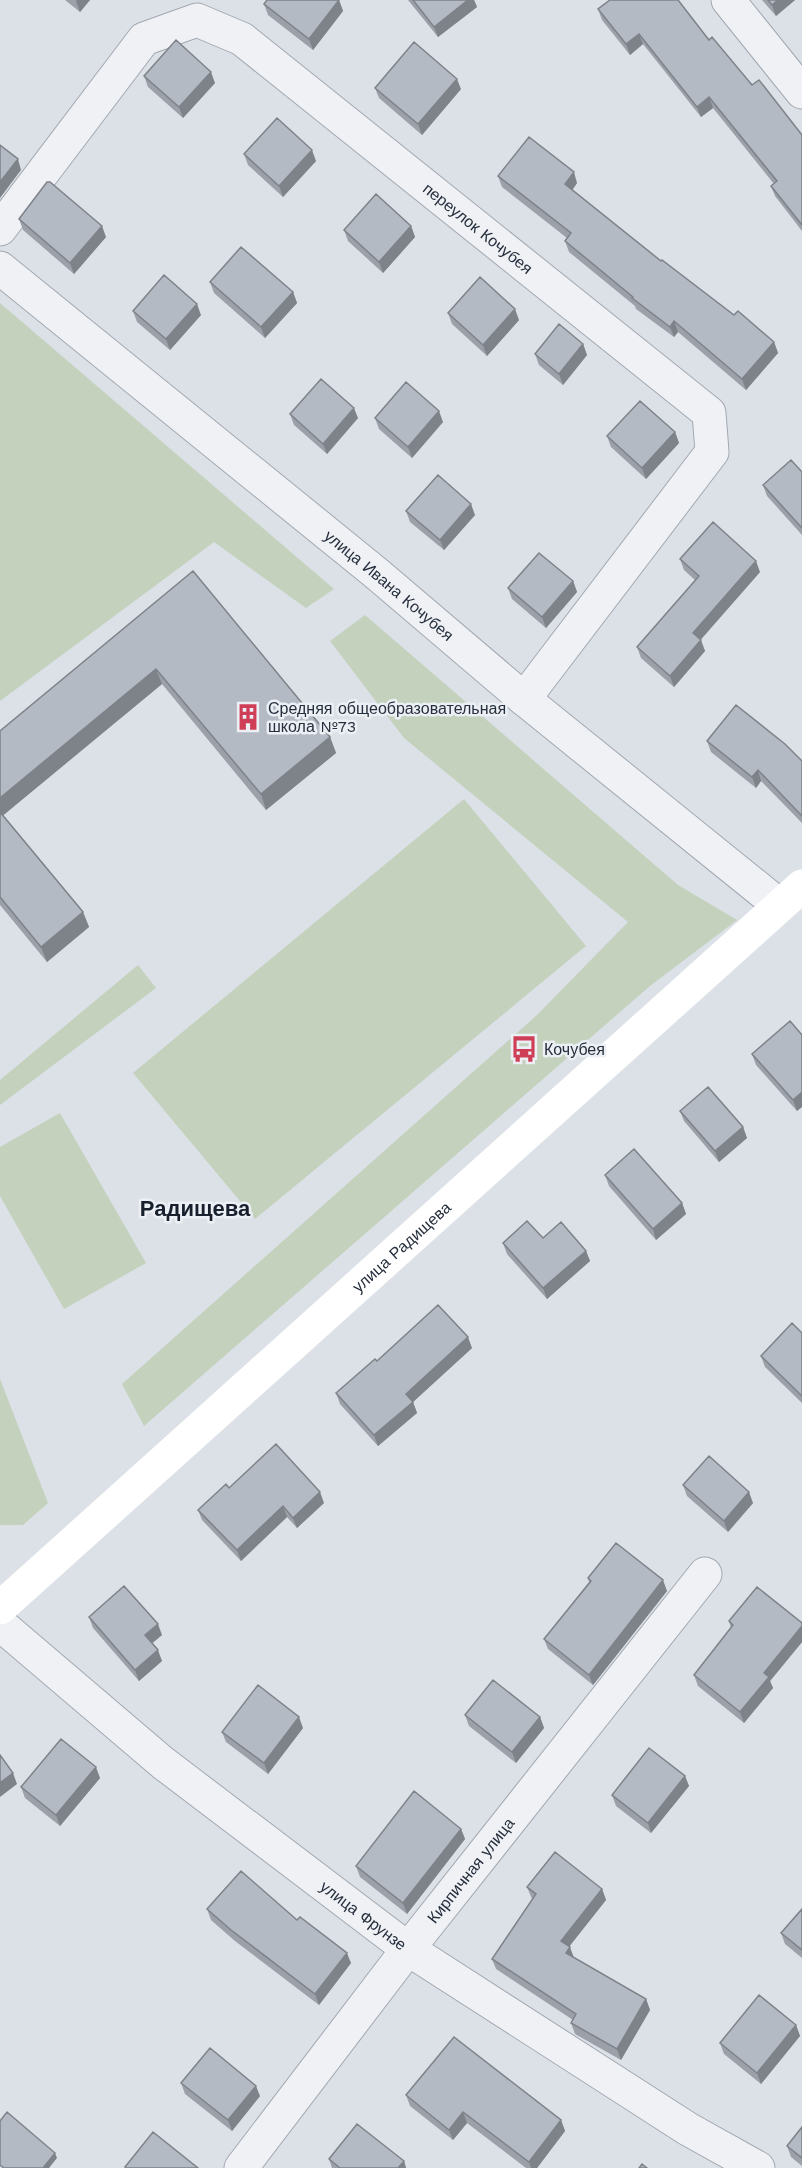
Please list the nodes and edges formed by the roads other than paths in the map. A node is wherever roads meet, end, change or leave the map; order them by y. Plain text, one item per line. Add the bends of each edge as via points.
1 (728, 0) edge
2 (802, 92) edge
3 (0, 229) edge
4 (0, 268) edge
5 (524, 699) junction
6 (791, 895) edge
7 (705, 1574) dead end
8 (0, 1608) edge
9 (0, 1624) edge
10 (408, 1949) junction
11 (241, 2168) edge
12 (758, 2168) edge

1 - 2 street
3 - 5 street, переулок Кочубея via 144,39 197,20 242,39 709,413 712,452
4 - 5 street, улица Ивана Кочубея via 376,573
5 - 6 street, улица Ивана Кочубея
6 - 8 main road, улица Радищева
7 - 10 street, Кирпичная улица
9 - 10 street, улица Фрунзе via 163,1763
10 - 11 street, Кирпичная улица
10 - 12 street, улица Фрунзе via 688,2129

